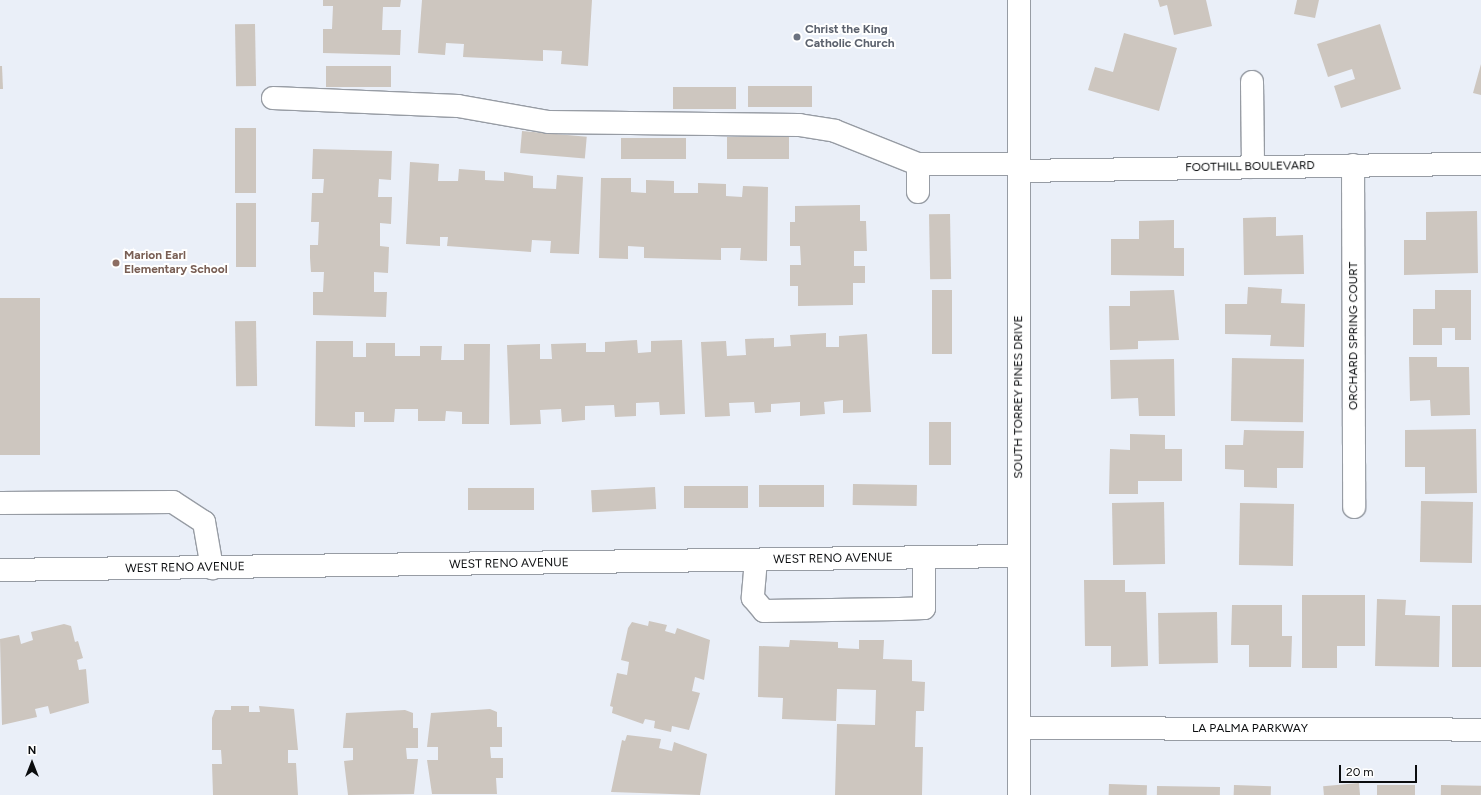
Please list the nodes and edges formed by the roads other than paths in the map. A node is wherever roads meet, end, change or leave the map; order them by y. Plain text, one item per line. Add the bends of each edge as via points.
1 (1019, 0) edge
2 (1252, 82) dead end
3 (273, 98) dead end
4 (918, 164) junction
5 (1481, 164) edge
6 (1353, 165) junction
7 (1019, 167) junction
8 (1253, 167) junction
9 (918, 192) dead end
10 (0, 503) edge
11 (1354, 507) dead end
12 (1019, 556) junction
13 (924, 558) junction
14 (756, 560) junction
15 (212, 568) junction
16 (0, 570) edge
17 (1019, 728) junction
18 (1481, 730) edge
19 (1019, 795) edge

1 - 7 street, SOUTH TORREY PINES DRIVE
2 - 8 street
3 - 4 street via 458,106 549,122 799,125 835,131
4 - 7 street, FOOTHILL BOULEVARD
4 - 9 street
5 - 6 street, FOOTHILL BOULEVARD
6 - 8 street, FOOTHILL BOULEVARD
6 - 11 street, ORCHARD SPRING COURT
7 - 8 street, FOOTHILL BOULEVARD
7 - 12 street, SOUTH TORREY PINES DRIVE
10 - 15 street via 173,502 204,522
12 - 13 street, WEST RENO AVENUE
12 - 17 street, SOUTH TORREY PINES DRIVE
13 - 14 street, WEST RENO AVENUE
13 - 14 street via 924,608 764,611 753,598
14 - 15 street, WEST RENO AVENUE
15 - 16 street, WEST RENO AVENUE
17 - 18 street, LA PALMA PARKWAY
17 - 19 street, SOUTH TORREY PINES DRIVE

